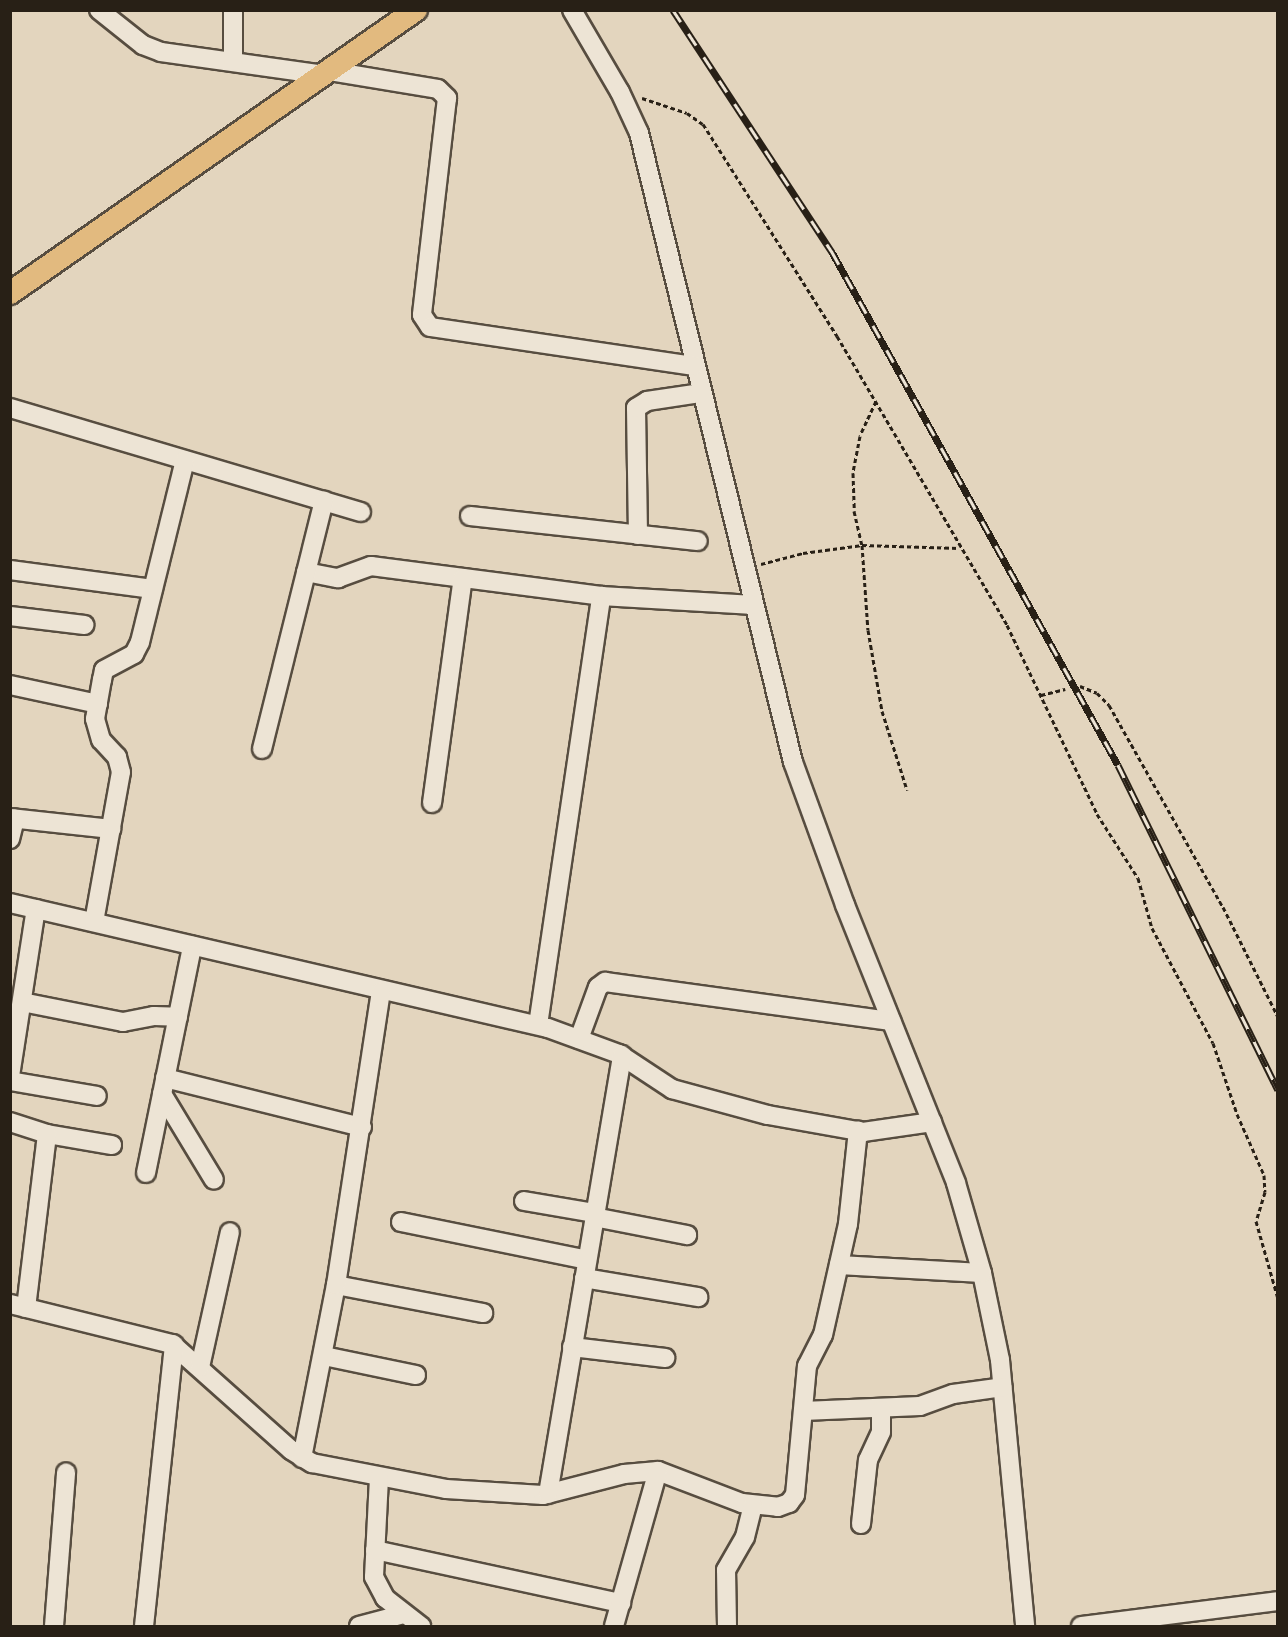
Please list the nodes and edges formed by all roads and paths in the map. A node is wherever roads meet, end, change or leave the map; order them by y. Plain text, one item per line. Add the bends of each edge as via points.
1 (99, 10) edge
2 (233, 10) edge
3 (416, 10) edge
4 (572, 10) edge
5 (233, 61) junction
6 (327, 73) junction
7 (620, 92) junction
8 (10, 293) edge
9 (694, 366) junction
10 (701, 393) junction
11 (876, 401) junction
12 (10, 408) edge
13 (185, 460) junction
14 (324, 501) junction
15 (362, 512) dead end
16 (470, 516) dead end
17 (638, 534) junction
18 (699, 541) dead end
19 (862, 544) junction
20 (961, 548) junction
21 (745, 568) junction
22 (10, 570) edge
23 (306, 572) junction
24 (463, 578) junction
25 (153, 589) junction
26 (601, 596) junction
27 (754, 604) junction
28 (10, 616) edge
29 (84, 626) dead end
30 (10, 685) edge
31 (1080, 686) dead end
32 (1065, 689) dead end
33 (1041, 695) junction
34 (98, 704) junction
35 (262, 748) dead end
36 (907, 790) dead end
37 (432, 803) dead end
38 (13, 819) edge
39 (111, 829) junction
40 (10, 839) edge
41 (10, 903) edge
42 (36, 909) junction
43 (94, 922) junction
44 (192, 946) junction
45 (381, 991) junction
46 (22, 1002) junction
47 (178, 1017) junction
48 (1278, 1017) edge
49 (891, 1021) junction
50 (538, 1025) junction
51 (579, 1039) junction
52 (622, 1055) junction
53 (10, 1076) edge
54 (10, 1081) edge
55 (163, 1086) junction
56 (97, 1096) dead end
57 (932, 1122) junction
58 (11, 1124) edge
59 (362, 1127) junction
60 (858, 1131) junction
61 (47, 1134) junction
62 (112, 1145) dead end
63 (146, 1173) dead end
64 (214, 1179) dead end
65 (524, 1201) dead end
66 (594, 1215) junction
67 (401, 1222) dead end
68 (230, 1232) dead end
69 (687, 1235) dead end
70 (839, 1265) junction
71 (585, 1269) junction
72 (982, 1273) junction
73 (336, 1285) junction
74 (698, 1297) dead end
75 (1278, 1299) edge
76 (18, 1306) edge
77 (483, 1313) dead end
78 (174, 1345) junction
79 (572, 1347) junction
80 (324, 1356) junction
81 (665, 1358) dead end
82 (200, 1367) junction
83 (416, 1375) dead end
84 (1003, 1387) junction
85 (881, 1410) junction
86 (803, 1411) junction
87 (302, 1458) junction
88 (658, 1471) junction
89 (66, 1472) dead end
90 (379, 1478) junction
91 (548, 1494) junction
92 (753, 1506) junction
93 (861, 1524) dead end
94 (375, 1550) junction
95 (1278, 1601) edge
96 (621, 1603) junction
97 (404, 1614) junction
98 (54, 1626) edge
99 (144, 1626) edge
100 (359, 1626) edge
101 (421, 1626) edge
102 (614, 1626) edge
103 (727, 1626) edge
104 (1025, 1626) edge
105 (1081, 1626) edge

1 - 5 street via 142,45 161,52
2 - 5 street
3 - 6 main road
4 - 7 street
5 - 6 street
6 - 8 main road
6 - 9 street via 438,89 447,98 422,315 430,327
7 - 9 street via 647,160
7 - 11 path via 687,112 703,124
9 - 10 street
10 - 17 street via 647,401 636,408
10 - 21 street
11 - 19 path via 860,436 853,473 854,511
11 - 20 path
12 - 13 street
13 - 14 street
13 - 25 street
14 - 15 street
14 - 23 street
16 - 17 street
17 - 18 street
19 - 20 path
19 - 21 path via 803,553
19 - 36 path via 868,630 882,711
20 - 33 path via 1007,625
21 - 27 street
22 - 25 street
23 - 24 street via 338,578 371,566
23 - 35 street
24 - 26 street
24 - 37 street
25 - 34 street via 140,642 134,654 104,670
26 - 27 street
26 - 50 street
27 - 49 street via 794,762
28 - 29 street
30 - 34 street
31 - 48 path via 1097,693 1109,705 1223,907
32 - 33 path
33 - 75 path via 1097,814 1138,878 1152,928 1183,980 1213,1043 1237,1114 1264,1175 1265,1192 1256,1221
34 - 39 street via 97,731 117,757 121,772
38 - 39 street
38 - 40 street
39 - 43 street
41 - 42 street
42 - 43 street
42 - 46 street
43 - 44 street
44 - 45 street
44 - 47 street
45 - 50 street
45 - 59 street
46 - 47 street via 123,1022 154,1016
46 - 53 street
47 - 55 street
49 - 51 street via 605,982 598,987
49 - 57 street
50 - 51 street
51 - 52 street
52 - 60 street via 663,1085 682,1093 768,1115
52 - 66 street
54 - 56 street
55 - 59 street
55 - 63 street
55 - 64 street
57 - 60 street
57 - 72 street via 956,1183
58 - 61 street
59 - 73 street
60 - 70 street via 851,1207
61 - 62 street
61 - 76 street
65 - 66 street
66 - 69 street
66 - 71 street
67 - 71 street
68 - 82 street
70 - 72 street
70 - 86 street via 823,1335 807,1366
71 - 74 street
71 - 79 street
72 - 84 street via 998,1341
73 - 77 street
73 - 80 street
76 - 78 street
78 - 82 street
78 - 99 street
79 - 81 street
79 - 91 street
80 - 83 street
80 - 87 street
82 - 87 street
84 - 85 street via 953,1394 927,1405
84 - 104 street
85 - 86 street
85 - 93 street via 881,1432 868,1460
86 - 92 street via 793,1499 778,1507
87 - 90 street
88 - 91 street via 624,1474
88 - 92 street
88 - 96 street
89 - 98 street
90 - 91 street via 453,1490
90 - 94 street
92 - 103 street via 745,1537 726,1570
94 - 96 street
94 - 97 street via 378,1587
95 - 105 street
96 - 102 street
97 - 100 street
97 - 101 street

